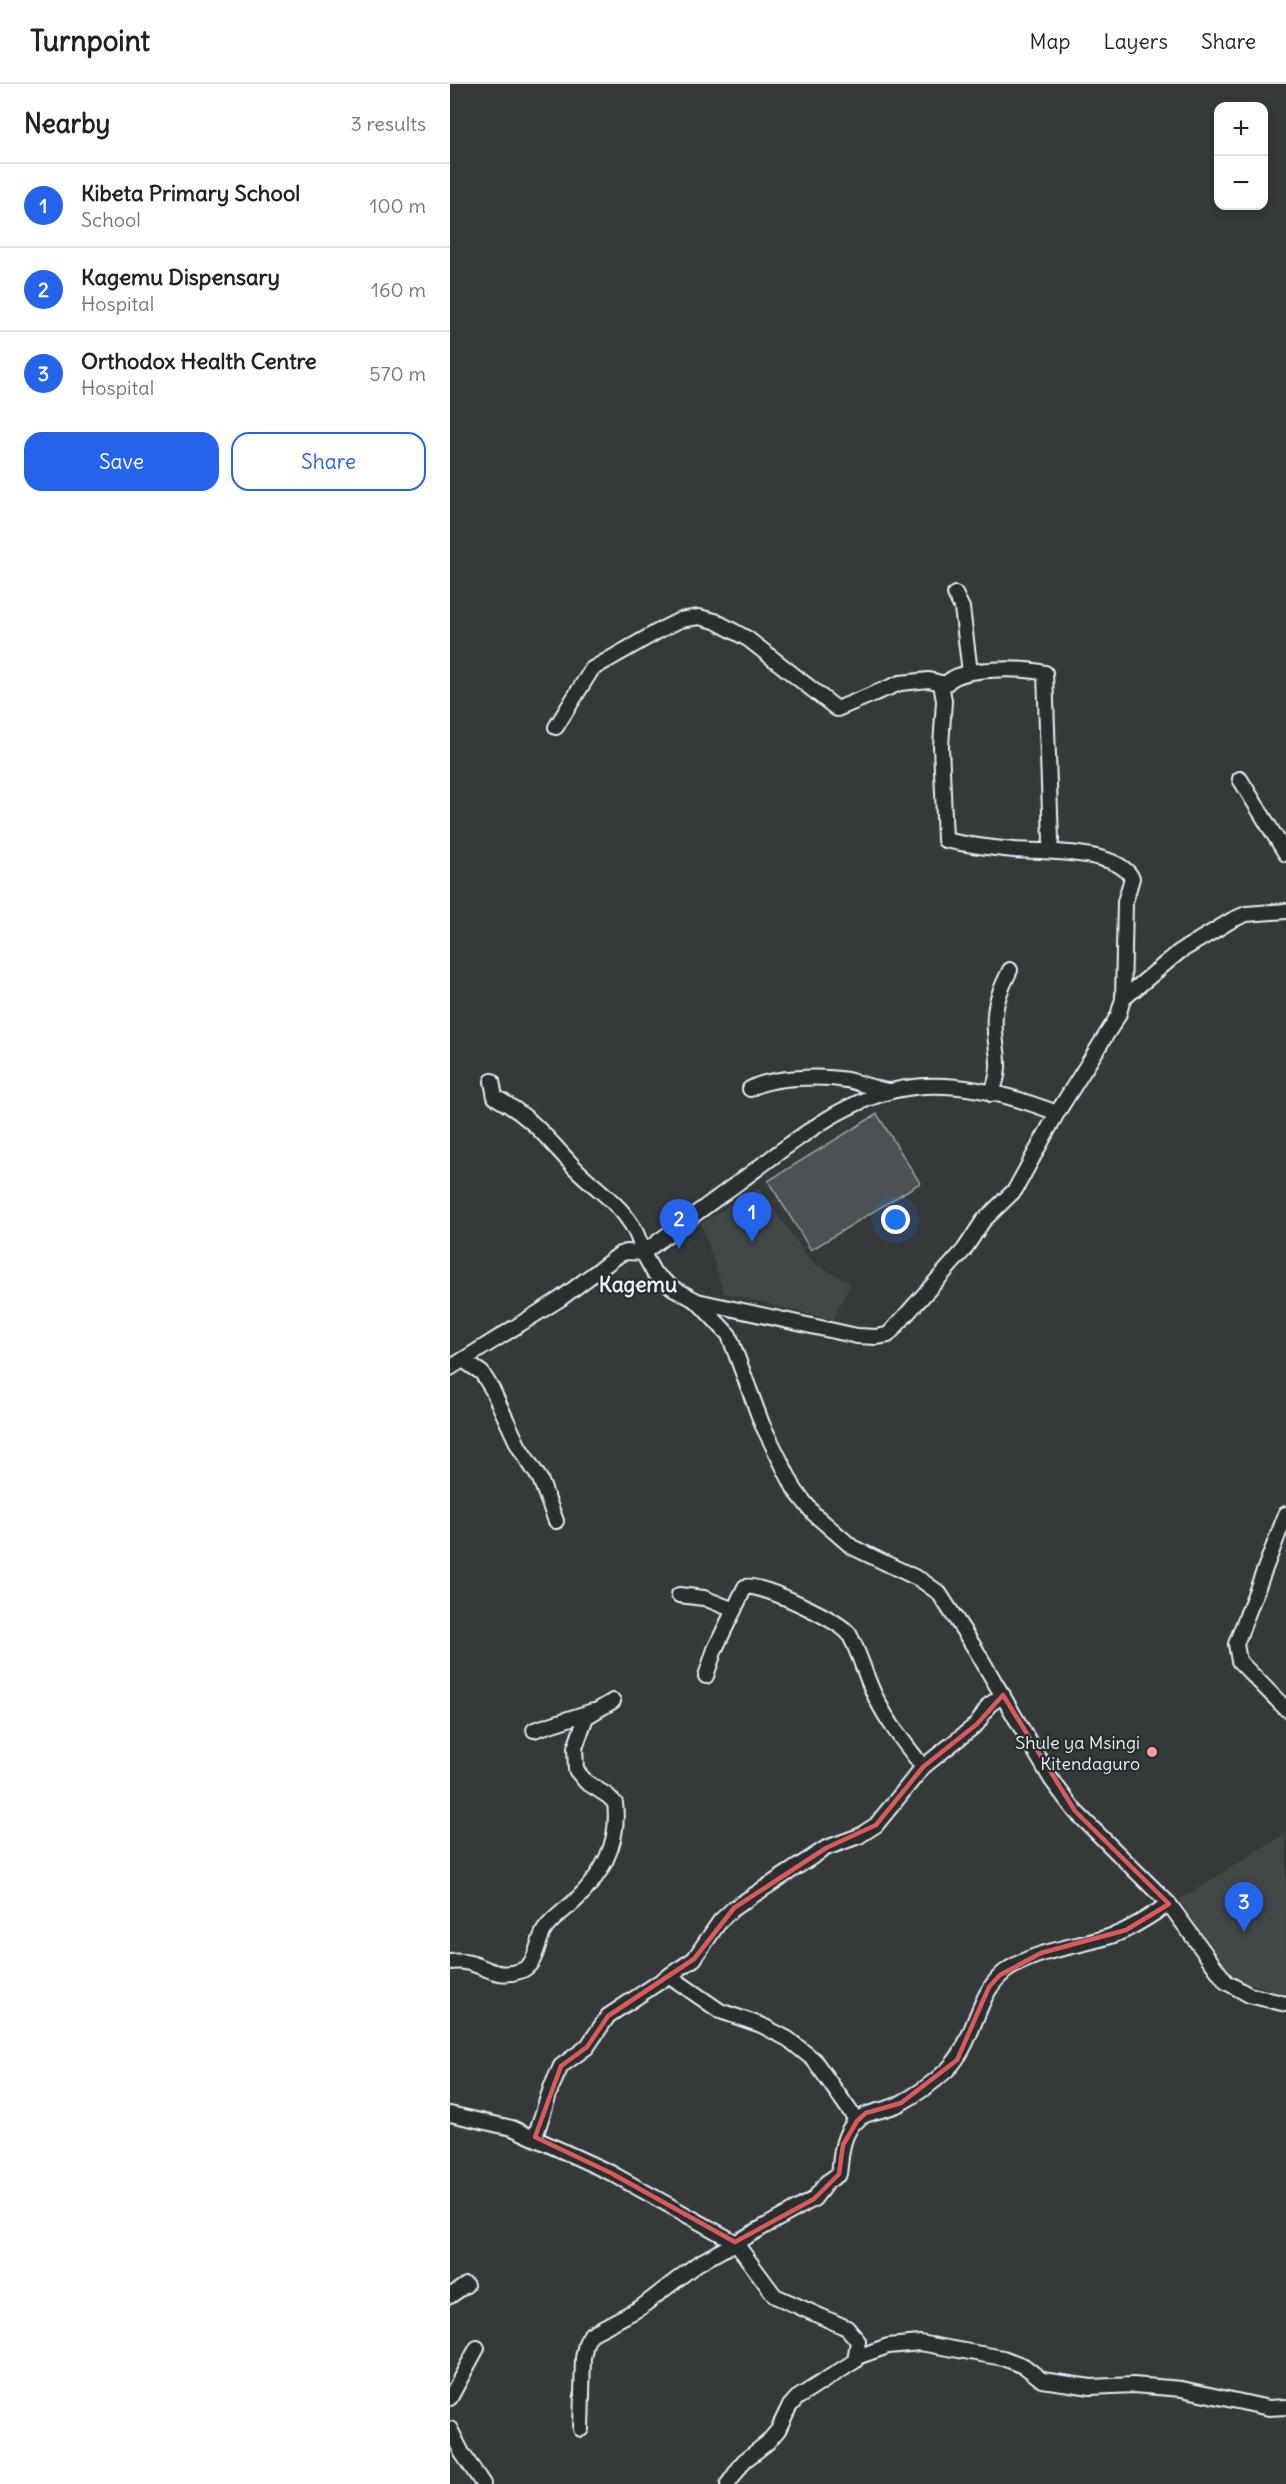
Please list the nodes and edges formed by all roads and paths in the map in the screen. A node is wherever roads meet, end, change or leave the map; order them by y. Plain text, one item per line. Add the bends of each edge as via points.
1 (955, 594) dead end
2 (970, 672) junction
3 (941, 683) junction
4 (556, 727) dead end
5 (1240, 779) dead end
6 (1048, 851) junction
7 (1286, 854) edge
8 (1286, 902) edge
9 (1286, 911) edge
10 (1270, 914) junction
11 (1010, 970) dead end
12 (1123, 999) junction
13 (492, 1081) dead end
14 (750, 1089) dead end
15 (888, 1091) junction
16 (991, 1094) junction
17 (1057, 1113) junction
18 (643, 1253) junction
19 (697, 1301) junction
20 (463, 1360) junction
21 (450, 1368) edge
22 (1286, 1514) edge
23 (556, 1521) dead end
24 (679, 1594) dead end
25 (734, 1610) junction
26 (706, 1676) dead end
27 (1003, 1695) junction
28 (613, 1701) dead end
29 (1286, 1710) edge
30 (593, 1711) junction
31 (534, 1730) dead end
32 (923, 1767) junction
33 (1169, 1904) junction
34 (450, 1962) edge
35 (671, 1977) junction
36 (1286, 2004) edge
37 (450, 2114) edge
38 (857, 2121) junction
39 (535, 2138) junction
40 (735, 2242) junction
41 (466, 2285) dead end
42 (450, 2296) edge
43 (477, 2348) dead end
44 (856, 2357) junction
45 (450, 2398) edge
46 (1286, 2407) edge
47 (581, 2428) dead end
48 (450, 2429) edge
49 (483, 2484) edge
50 (728, 2484) edge

1 - 2 street via 962,608
2 - 3 street
2 - 6 street via 1045,673 1051,840
3 - 4 street via 900,683 837,709 777,659 737,632 712,619 691,618 662,629 592,669
3 - 6 street via 945,840
5 - 7 street
6 - 12 street via 1108,860 1131,875 1125,902
8 - 10 street
9 - 10 street
10 - 12 street via 1246,914 1232,920 1179,952
11 - 16 street via 996,1003 994,1030 999,1071
12 - 17 street via 1118,1016
13 - 18 street via 495,1097 536,1124 580,1173 615,1204 632,1226
14 - 15 street via 765,1081 826,1079
15 - 16 street via 944,1086
15 - 18 street via 813,1128
16 - 17 street
17 - 19 street via 1015,1190 983,1221 964,1250 888,1335 857,1336
18 - 19 street via 654,1274
18 - 20 street via 620,1254 560,1299
19 - 27 street via 729,1335 762,1424 795,1490 823,1524 852,1547 921,1580 939,1593
20 - 21 street
20 - 23 street via 482,1373 492,1389 540,1479
22 - 29 street via 1236,1644 1239,1660
24 - 25 street via 704,1598
25 - 26 street
25 - 32 street via 750,1585 845,1630 890,1723
27 - 32 street via 976,1724
27 - 33 street via 1065,1798 1097,1836
28 - 30 street
30 - 31 street
30 - 34 street via 579,1732 575,1764 580,1776 615,1803 615,1837 609,1857 582,1893 546,1929 534,1958 524,1970 502,1975 473,1962
32 - 35 street via 876,1825 860,1836 826,1848 734,1908 702,1951
33 - 36 street via 1226,1982 1249,1995
33 - 38 street via 1126,1930 1041,1953 1000,1975 989,1987 966,2045 952,2066 901,2103 866,2113
35 - 38 street via 720,2011 788,2039 814,2060
35 - 39 street via 608,2016 587,2047 561,2066
37 - 39 street via 483,2120
38 - 40 street via 849,2128 843,2145 839,2174 814,2199
39 - 40 street via 611,2173
40 - 44 street via 775,2296 853,2333 858,2342
40 - 47 street via 587,2340
41 - 42 street
43 - 45 street
44 - 46 street via 888,2346 920,2343 1003,2358 1024,2366 1042,2380 1091,2387 1182,2389 1269,2408
44 - 50 street via 853,2363 797,2398 778,2430 744,2460
48 - 49 street

